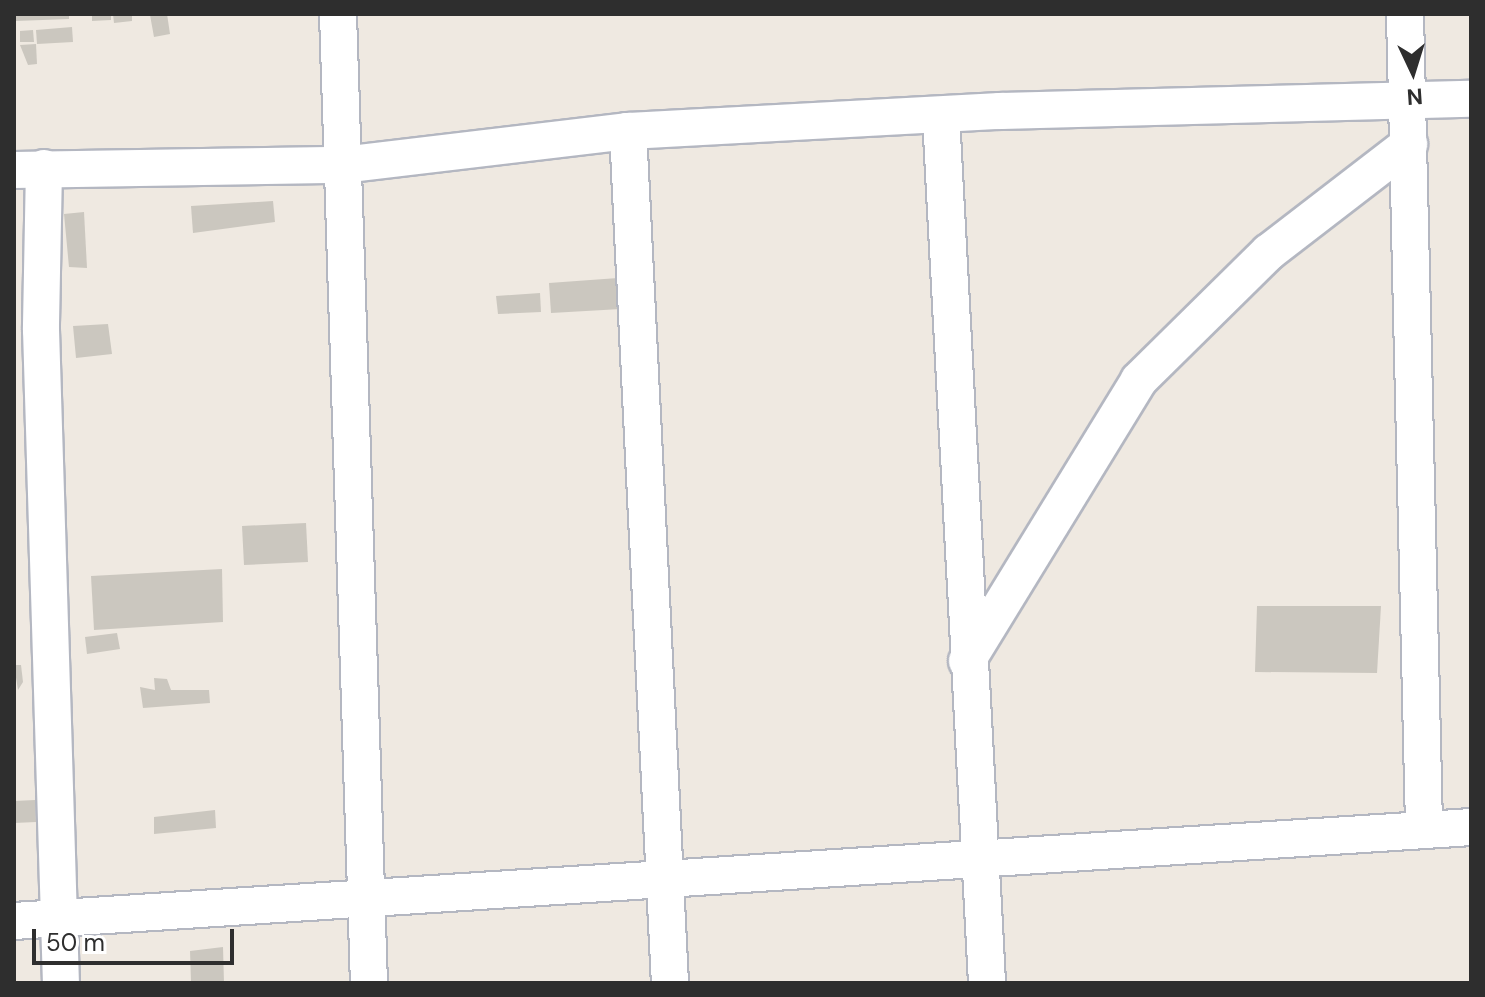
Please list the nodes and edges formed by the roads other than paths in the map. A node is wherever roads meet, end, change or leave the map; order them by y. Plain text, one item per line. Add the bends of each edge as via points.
1 (338, 14) edge
2 (1405, 14) edge
3 (1471, 99) edge
4 (1407, 101) junction
5 (941, 116) junction
6 (628, 131) junction
7 (1409, 144) junction
8 (342, 165) junction
9 (29, 169) edge
10 (967, 661) junction
11 (1424, 827) junction
12 (1471, 827) edge
13 (980, 858) junction
14 (664, 876) junction
15 (366, 897) junction
16 (60, 918) junction
17 (14, 921) edge
18 (61, 983) edge
19 (369, 983) edge
20 (670, 983) edge
21 (987, 983) edge

1 - 8 street
2 - 4 street
3 - 4 street
4 - 5 street via 1288,99
4 - 7 street
5 - 6 street
5 - 10 street
6 - 8 street
6 - 14 street
7 - 10 street via 1269,252 1139,380
7 - 11 street
8 - 9 street
8 - 15 street
9 - 16 street via 41,330
10 - 13 street
11 - 12 street
11 - 13 street
13 - 14 street
13 - 21 street
14 - 15 street
14 - 20 street
15 - 16 street
15 - 19 street
16 - 17 street
16 - 18 street

